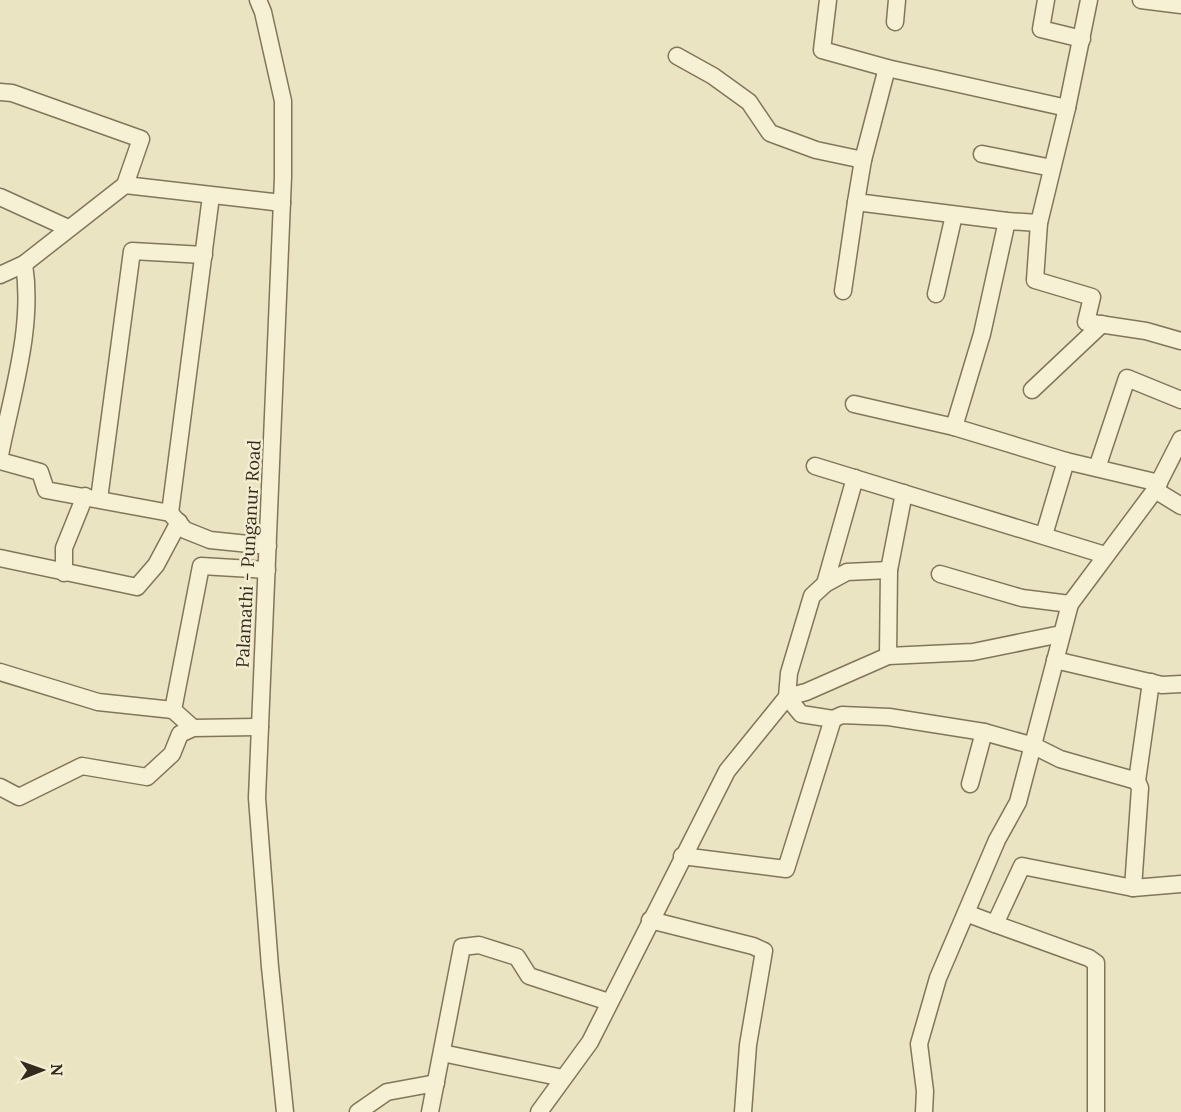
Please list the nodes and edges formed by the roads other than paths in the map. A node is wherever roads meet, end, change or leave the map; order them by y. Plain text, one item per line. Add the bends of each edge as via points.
1 (258, 0) edge
2 (828, 0) edge
3 (897, 0) edge
4 (1046, 0) edge
5 (1089, 0) edge
6 (1141, 0) edge
7 (1181, 5) edge
8 (895, 22) dead end
9 (1082, 39) junction
10 (677, 56) dead end
11 (886, 68) junction
12 (0, 92) edge
13 (1067, 108) junction
14 (982, 154) dead end
15 (863, 160) junction
16 (1052, 168) junction
17 (124, 185) junction
18 (212, 196) junction
19 (0, 197) edge
20 (856, 202) junction
21 (282, 203) junction
22 (954, 215) junction
23 (1007, 221) junction
24 (1039, 223) junction
25 (68, 228) junction
26 (204, 255) junction
27 (24, 264) junction
28 (0, 274) edge
29 (843, 291) dead end
30 (936, 294) dead end
31 (1102, 324) junction
32 (1181, 341) edge
33 (1032, 390) dead end
34 (1181, 400) edge
35 (854, 404) dead end
36 (954, 427) junction
37 (1181, 439) edge
38 (0, 455) edge
39 (0, 461) edge
40 (1066, 461) junction
41 (815, 466) dead end
42 (1097, 468) junction
43 (855, 478) junction
44 (1157, 486) junction
45 (904, 493) junction
46 (92, 498) junction
47 (1181, 506) edge
48 (174, 518) junction
49 (1044, 535) junction
50 (268, 546) junction
51 (1105, 555) junction
52 (0, 558) edge
53 (267, 570) junction
54 (889, 570) junction
55 (64, 573) junction
56 (940, 574) dead end
57 (825, 584) junction
58 (1070, 604) junction
59 (1061, 634) junction
60 (888, 656) junction
61 (1055, 660) junction
62 (0, 672) edge
63 (1151, 682) junction
64 (1181, 684) edge
65 (787, 697) junction
66 (173, 710) junction
67 (832, 719) junction
68 (260, 727) junction
69 (193, 728) junction
70 (984, 732) junction
71 (1034, 746) junction
72 (1137, 781) junction
73 (970, 784) dead end
74 (0, 788) edge
75 (682, 856) junction
76 (1181, 884) edge
77 (1133, 888) junction
78 (966, 914) junction
79 (650, 920) junction
80 (995, 924) junction
81 (609, 1002) junction
82 (442, 1053) junction
83 (563, 1078) junction
84 (436, 1083) junction
85 (285, 1112) edge
86 (358, 1112) edge
87 (430, 1112) edge
88 (538, 1112) edge
89 (743, 1112) edge
90 (924, 1112) edge
91 (1096, 1112) edge

1 - 21 street, Palamathi - Punganur Road via 283,101
2 - 11 street via 822,50
3 - 8 street
4 - 9 street via 1041,29
5 - 9 street
6 - 7 street
9 - 13 street
10 - 15 street via 749,102 770,133 816,150
11 - 13 street
11 - 15 street
12 - 17 street via 141,139
13 - 16 street
14 - 16 street
15 - 20 street
16 - 24 street
17 - 18 street
17 - 25 street
18 - 21 street
18 - 26 street
19 - 25 street
20 - 22 street
20 - 29 street
21 - 50 street, Palamathi - Punganur Road
22 - 23 street
22 - 30 street
23 - 24 street
23 - 36 street via 982,334
24 - 31 street via 1035,280 1092,297 1086,322
25 - 27 street
26 - 46 street via 132,251
26 - 48 street
27 - 28 street
27 - 38 street via 28,286 25,330
31 - 32 street
31 - 33 street
34 - 42 street via 1127,378
35 - 36 street
36 - 40 street
37 - 44 street
39 - 46 street via 40,472 46,490
40 - 42 street
40 - 49 street
41 - 43 street
42 - 44 street
43 - 45 street
43 - 57 street
44 - 47 street
44 - 51 street
45 - 49 street
45 - 54 street
46 - 48 street
46 - 55 street via 64,548
48 - 50 street via 185,530 210,540
48 - 55 street via 156,565 137,588
49 - 51 street
50 - 53 street, Palamathi - Punganur Road
51 - 58 street
52 - 55 street
53 - 66 street via 201,566
53 - 68 street, Palamathi - Punganur Road
54 - 57 street via 847,572
54 - 60 street
56 - 58 street via 1022,598
57 - 65 street via 812,596 789,674
58 - 59 street
59 - 60 street via 973,652
59 - 61 street
60 - 65 street
61 - 63 street
61 - 71 street
62 - 66 street via 98,702
63 - 64 street
63 - 72 street
65 - 67 street via 801,714
65 - 75 street via 727,771
66 - 69 street
67 - 70 street via 890,717
67 - 75 street via 786,869
68 - 69 street
68 - 85 street, Palamathi - Punganur Road via 257,798
69 - 74 street via 180,734 172,754 147,777 82,766 19,797
70 - 71 street
70 - 73 street
71 - 72 street via 1060,759
71 - 78 street via 1018,802 997,840
72 - 77 street via 1140,788
75 - 79 street
76 - 77 street
77 - 80 street via 1022,866
78 - 80 street
78 - 90 street via 938,978 919,1044
79 - 81 street
79 - 89 street via 764,951 748,1045
80 - 91 street via 1096,963
81 - 82 street via 529,976 517,957 479,945 462,947
81 - 83 street via 590,1042
82 - 83 street
82 - 84 street
83 - 88 street
84 - 86 street via 387,1092
84 - 87 street

